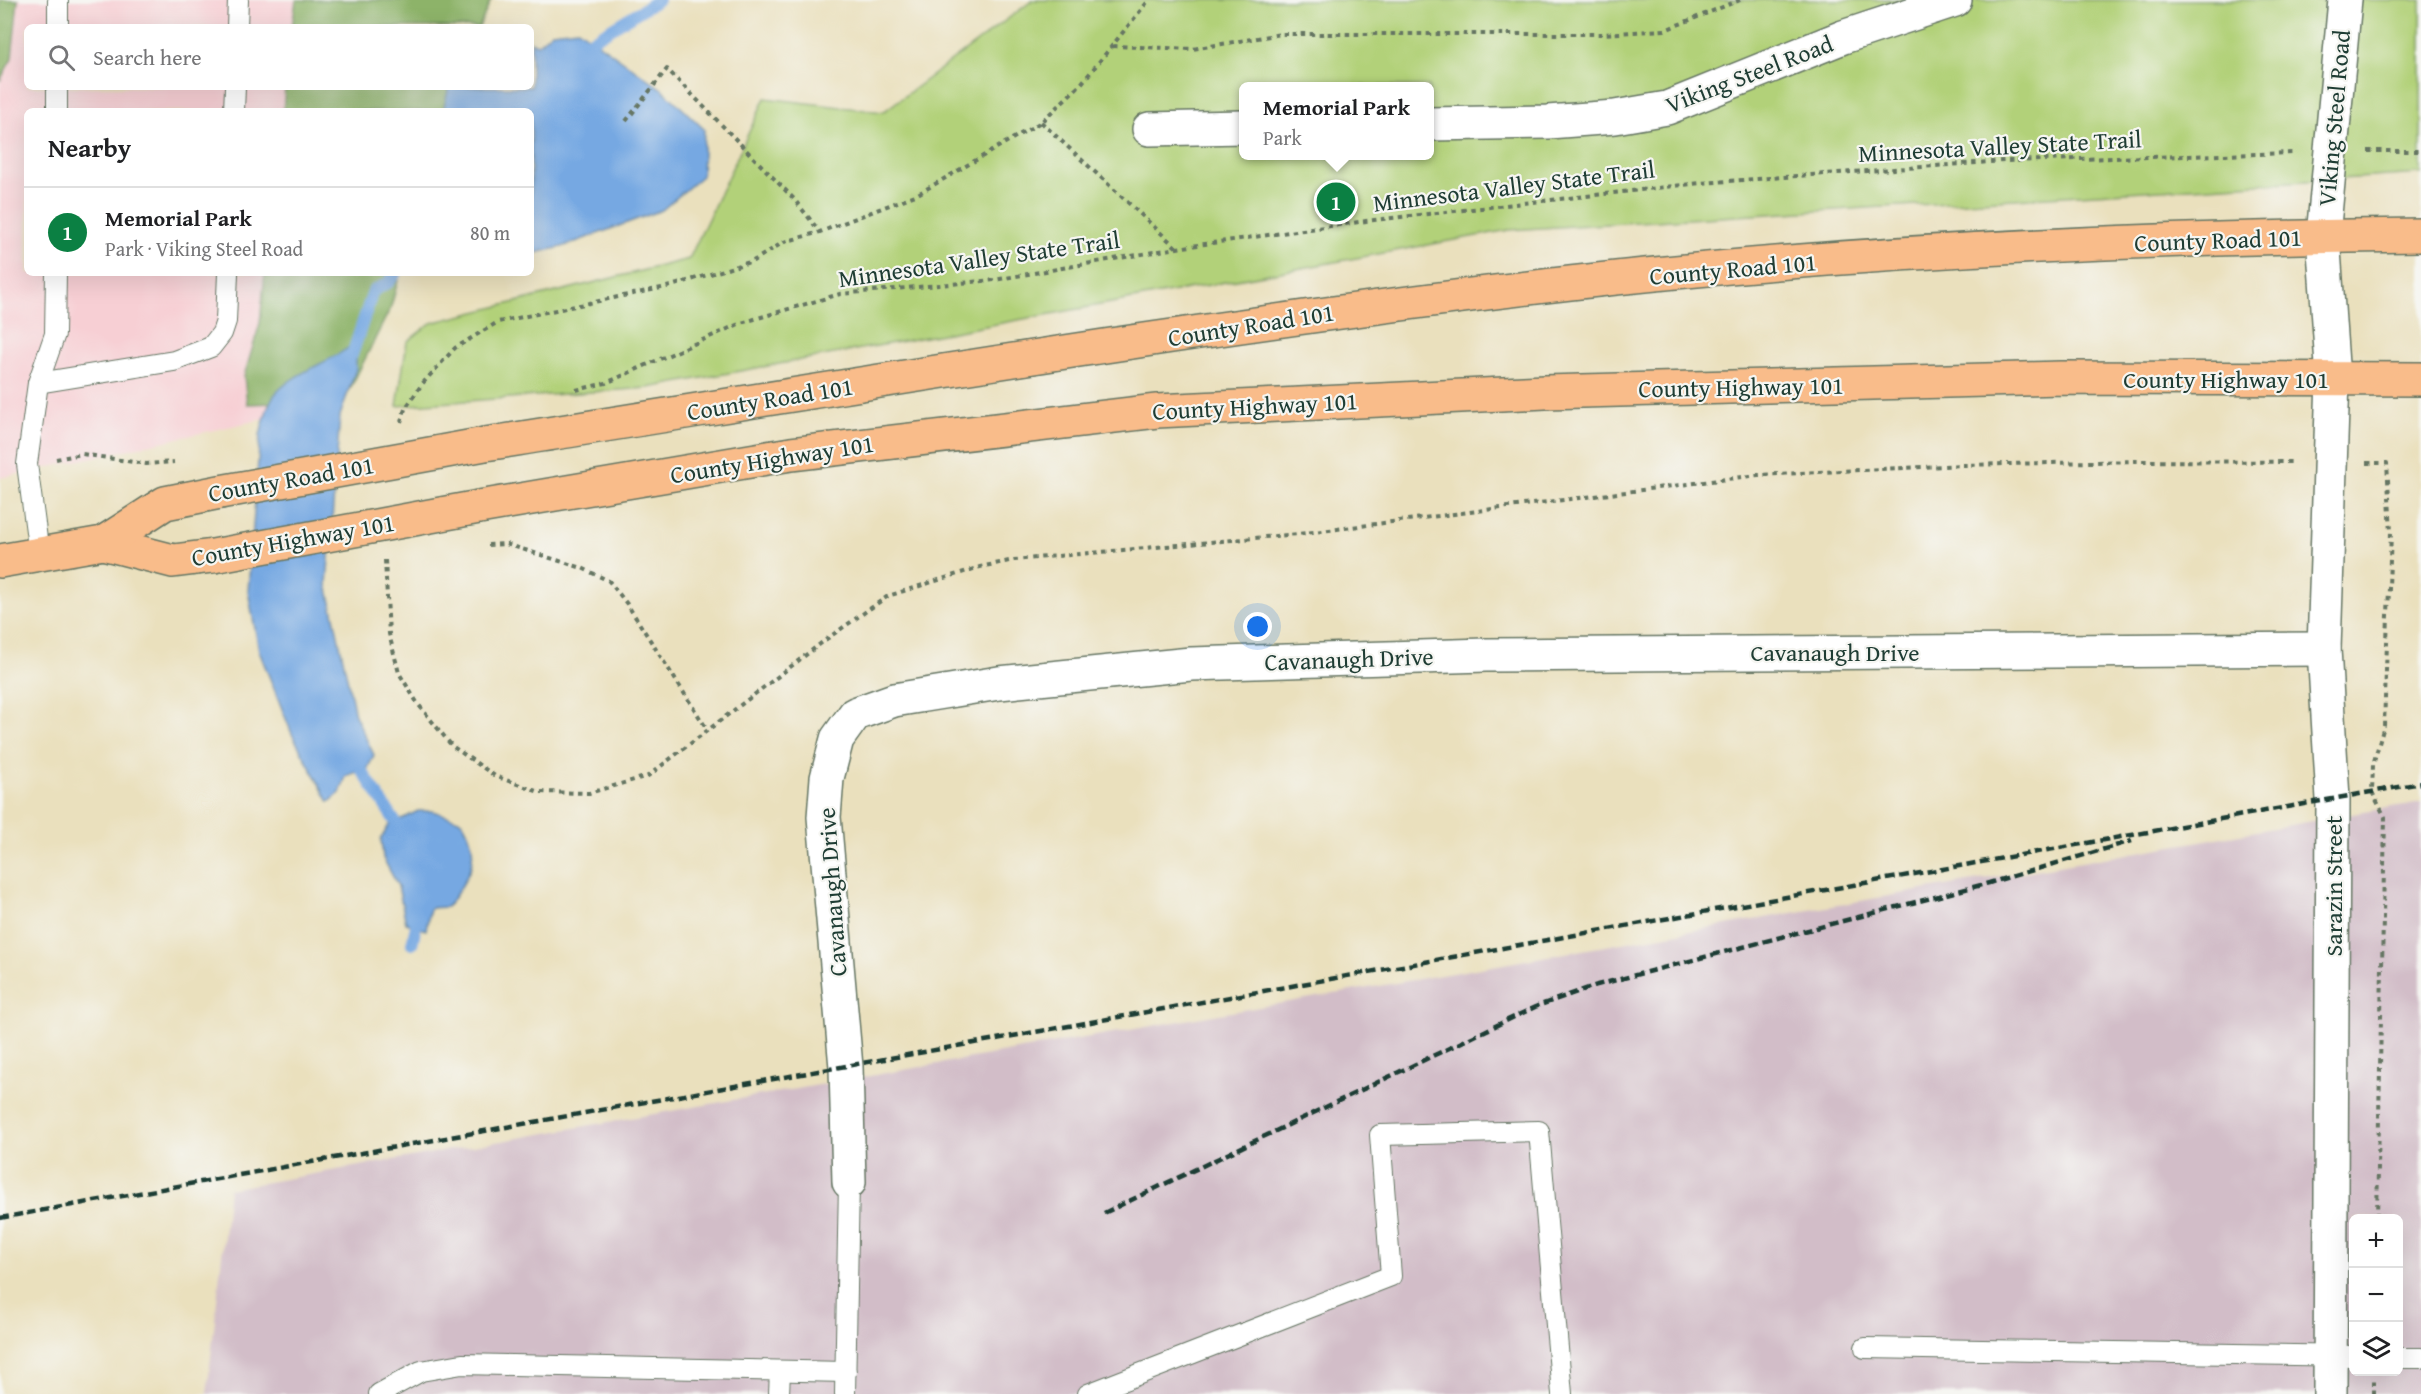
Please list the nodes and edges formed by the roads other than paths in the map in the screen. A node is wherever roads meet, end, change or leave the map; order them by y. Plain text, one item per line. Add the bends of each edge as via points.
1 (58, 0) edge
2 (238, 0) edge
3 (1955, 0) edge
4 (2345, 0) edge
5 (58, 24) edge
6 (237, 24) edge
7 (57, 90) edge
8 (235, 90) edge
9 (57, 108) edge
10 (234, 108) edge
11 (1434, 124) edge
12 (1239, 127) edge
13 (1149, 129) dead end
14 (2323, 236) junction
15 (2421, 236) edge
16 (56, 276) edge
17 (228, 276) edge
18 (2333, 379) junction
19 (2421, 379) edge
20 (38, 383) junction
21 (103, 543) junction
22 (39, 555) junction
23 (0, 561) edge
24 (2324, 649) junction
25 (849, 1182) joint
26 (1865, 1348) dead end
27 (2342, 1355) edge
28 (2403, 1358) edge
29 (2421, 1358) edge
30 (780, 1371) junction
31 (846, 1372) junction
32 (379, 1394) edge
33 (780, 1394) edge
34 (845, 1394) edge
35 (1088, 1394) edge
36 (1562, 1394) edge
37 (2330, 1394) edge

1 - 5 lane
2 - 6 lane
3 - 11 street, Viking Steel Road via 1843,37 1667,108 1548,122
4 - 14 street, Viking Steel Road
7 - 9 lane
8 - 10 lane
12 - 13 street
14 - 15 main road, County Road 101
14 - 18 street, Viking Steel Road
14 - 21 main road, County Road 101, bridge via 1929,252 1576,283 1274,320 485,444 165,502
16 - 20 lane via 55,334
17 - 20 lane via 226,321 211,347 174,361
18 - 19 main road, County Highway 101
18 - 21 main road, County Highway 101, bridge via 2061,378 1545,392 1157,411 791,454 213,556 173,561
18 - 24 street, Sarazin Street
20 - 22 lane via 27,464
21 - 22 main road
22 - 23 main road
24 - 25 street, Cavanaugh Drive via 1486,655 1191,664 999,683 894,700 855,714 837,739 827,778 824,817 846,1067
24 - 27 street, Sarazin Street via 2333,799
25 - 31 lane
26 - 27 lane
27 - 37 street, Sarazin Street
28 - 29 lane
30 - 31 lane
30 - 32 lane via 462,1364 421,1371
30 - 33 lane
31 - 34 lane
35 - 36 lane via 1391,1276 1380,1135 1539,1131

